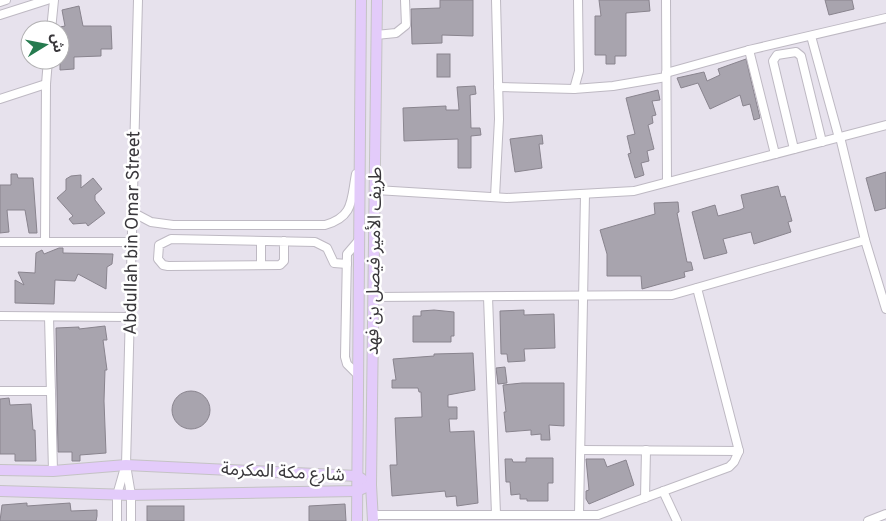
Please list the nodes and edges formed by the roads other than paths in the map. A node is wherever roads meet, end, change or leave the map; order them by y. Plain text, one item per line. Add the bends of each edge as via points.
1 (6, 0) edge
2 (47, 0) edge
3 (54, 0) edge
4 (138, 0) edge
5 (361, 0) edge
6 (377, 0) edge
7 (405, 0) edge
8 (496, 0) edge
9 (578, 0) edge
10 (666, 0) edge
11 (0, 2) edge
12 (0, 15) edge
13 (886, 18) edge
14 (52, 20) edge
15 (376, 35) junction
16 (811, 36) junction
17 (749, 50) junction
18 (47, 70) edge
19 (666, 75) junction
20 (46, 84) junction
21 (498, 87) junction
22 (574, 89) junction
23 (0, 99) edge
24 (886, 125) edge
25 (839, 137) junction
26 (822, 142) junction
27 (794, 149) junction
28 (775, 154) junction
29 (360, 158) junction
30 (667, 181) junction
31 (376, 190) junction
32 (585, 194) junction
33 (495, 197) junction
34 (134, 213) junction
35 (359, 240) junction
36 (865, 240) junction
37 (45, 241) junction
38 (261, 241) junction
39 (284, 241) junction
40 (0, 242) edge
41 (133, 242) junction
42 (261, 264) junction
43 (347, 264) junction
44 (697, 288) junction
45 (584, 296) junction
46 (375, 297) junction
47 (488, 297) junction
48 (886, 309) edge
49 (0, 316) edge
50 (49, 317) junction
51 (131, 318) junction
52 (358, 375) junction
53 (0, 391) edge
54 (51, 392) junction
55 (580, 450) junction
56 (646, 450) junction
57 (738, 451) junction
58 (126, 466) junction
59 (0, 470) edge
60 (54, 471) junction
61 (357, 476) junction
62 (372, 485) junction
63 (357, 490) junction
64 (0, 491) edge
65 (663, 491) junction
66 (117, 495) junction
67 (131, 495) junction
68 (645, 498) junction
69 (496, 514) junction
70 (579, 514) junction
71 (886, 514) edge
72 (373, 518) edge
73 (117, 521) edge
74 (132, 521) edge
75 (357, 521) edge
76 (677, 521) edge
77 (868, 521) edge

1 - 11 street
2 - 12 street
3 - 14 street
4 - 34 street, Abdullah bin Omar Street
5 - 29 main road, طريف الأمير فيصل بن فهد
6 - 15 main road, طريف الأمير فيصل بن فهد
7 - 15 street via 406,25 396,33
8 - 21 street
9 - 22 street via 578,71
10 - 19 street
13 - 16 street
15 - 31 main road, طريف الأمير فيصل بن فهد
16 - 17 street
16 - 25 street
17 - 19 street
17 - 28 street
18 - 20 street
19 - 22 street via 613,86
19 - 30 street
20 - 23 street
20 - 37 street
21 - 22 street
21 - 33 street
24 - 25 street
25 - 26 street
25 - 36 street
26 - 27 street
26 - 27 street via 801,56 796,52 777,55 773,61
27 - 28 street
28 - 30 street
29 - 34 street via 348,213 324,225 172,225 151,222
29 - 35 main road, طريف الأمير فيصل بن فهد
30 - 32 street via 634,191
31 - 33 street
31 - 46 main road, طريف الأمير فيصل بن فهد
32 - 33 street
32 - 45 street
34 - 41 street, Abdullah bin Omar Street
35 - 43 street via 349,249
35 - 52 main road, طريف الأمير فيصل بن فهد
36 - 44 street
36 - 48 street
37 - 40 street
37 - 41 street
38 - 39 street
38 - 42 street
38 - 42 street via 171,239 157,248 158,258 168,266
39 - 42 street via 282,264
39 - 43 street via 315,242 327,248 334,263
41 - 51 street, Abdullah bin Omar Street
43 - 52 street via 345,356 347,364
44 - 45 street via 672,295
44 - 57 street
45 - 47 street
45 - 55 street
46 - 47 street
46 - 62 main road, طريف الأمير فيصل بن فهد
47 - 69 street
49 - 50 street
50 - 51 street
50 - 54 street
51 - 58 street, Abdullah bin Omar Street
52 - 61 main road, طريف الأمير فيصل بن فهد
53 - 54 street
54 - 60 street
55 - 56 street
55 - 70 street
56 - 57 street
56 - 68 street
57 - 65 street via 729,467
58 - 60 main road, شارع مكة المكرمة
58 - 61 main road, شارع مكة المكرمة
58 - 66 street, Abdullah bin Omar Street
58 - 67 street, Abdullah bin Omar Street
59 - 60 main road, شارع مكة المكرمة
61 - 62 main road, شارع مكة المكرمة
61 - 63 main road, طريف الأمير فيصل بن فهد
62 - 63 main road, شارع مكة المكرمة
62 - 72 main road, طريف الأمير فيصل بن فهد
63 - 67 main road, شارع مكة المكرمة
63 - 75 main road, طريف الأمير فيصل بن فهد
64 - 66 main road, شارع مكة المكرمة
65 - 68 street
65 - 76 street
66 - 67 main road, شارع مكة المكرمة
66 - 73 street, Abdullah bin Omar Street
67 - 74 street, Abdullah bin Omar Street
68 - 70 street via 598,515
69 - 70 street
69 - 72 street
71 - 77 street

